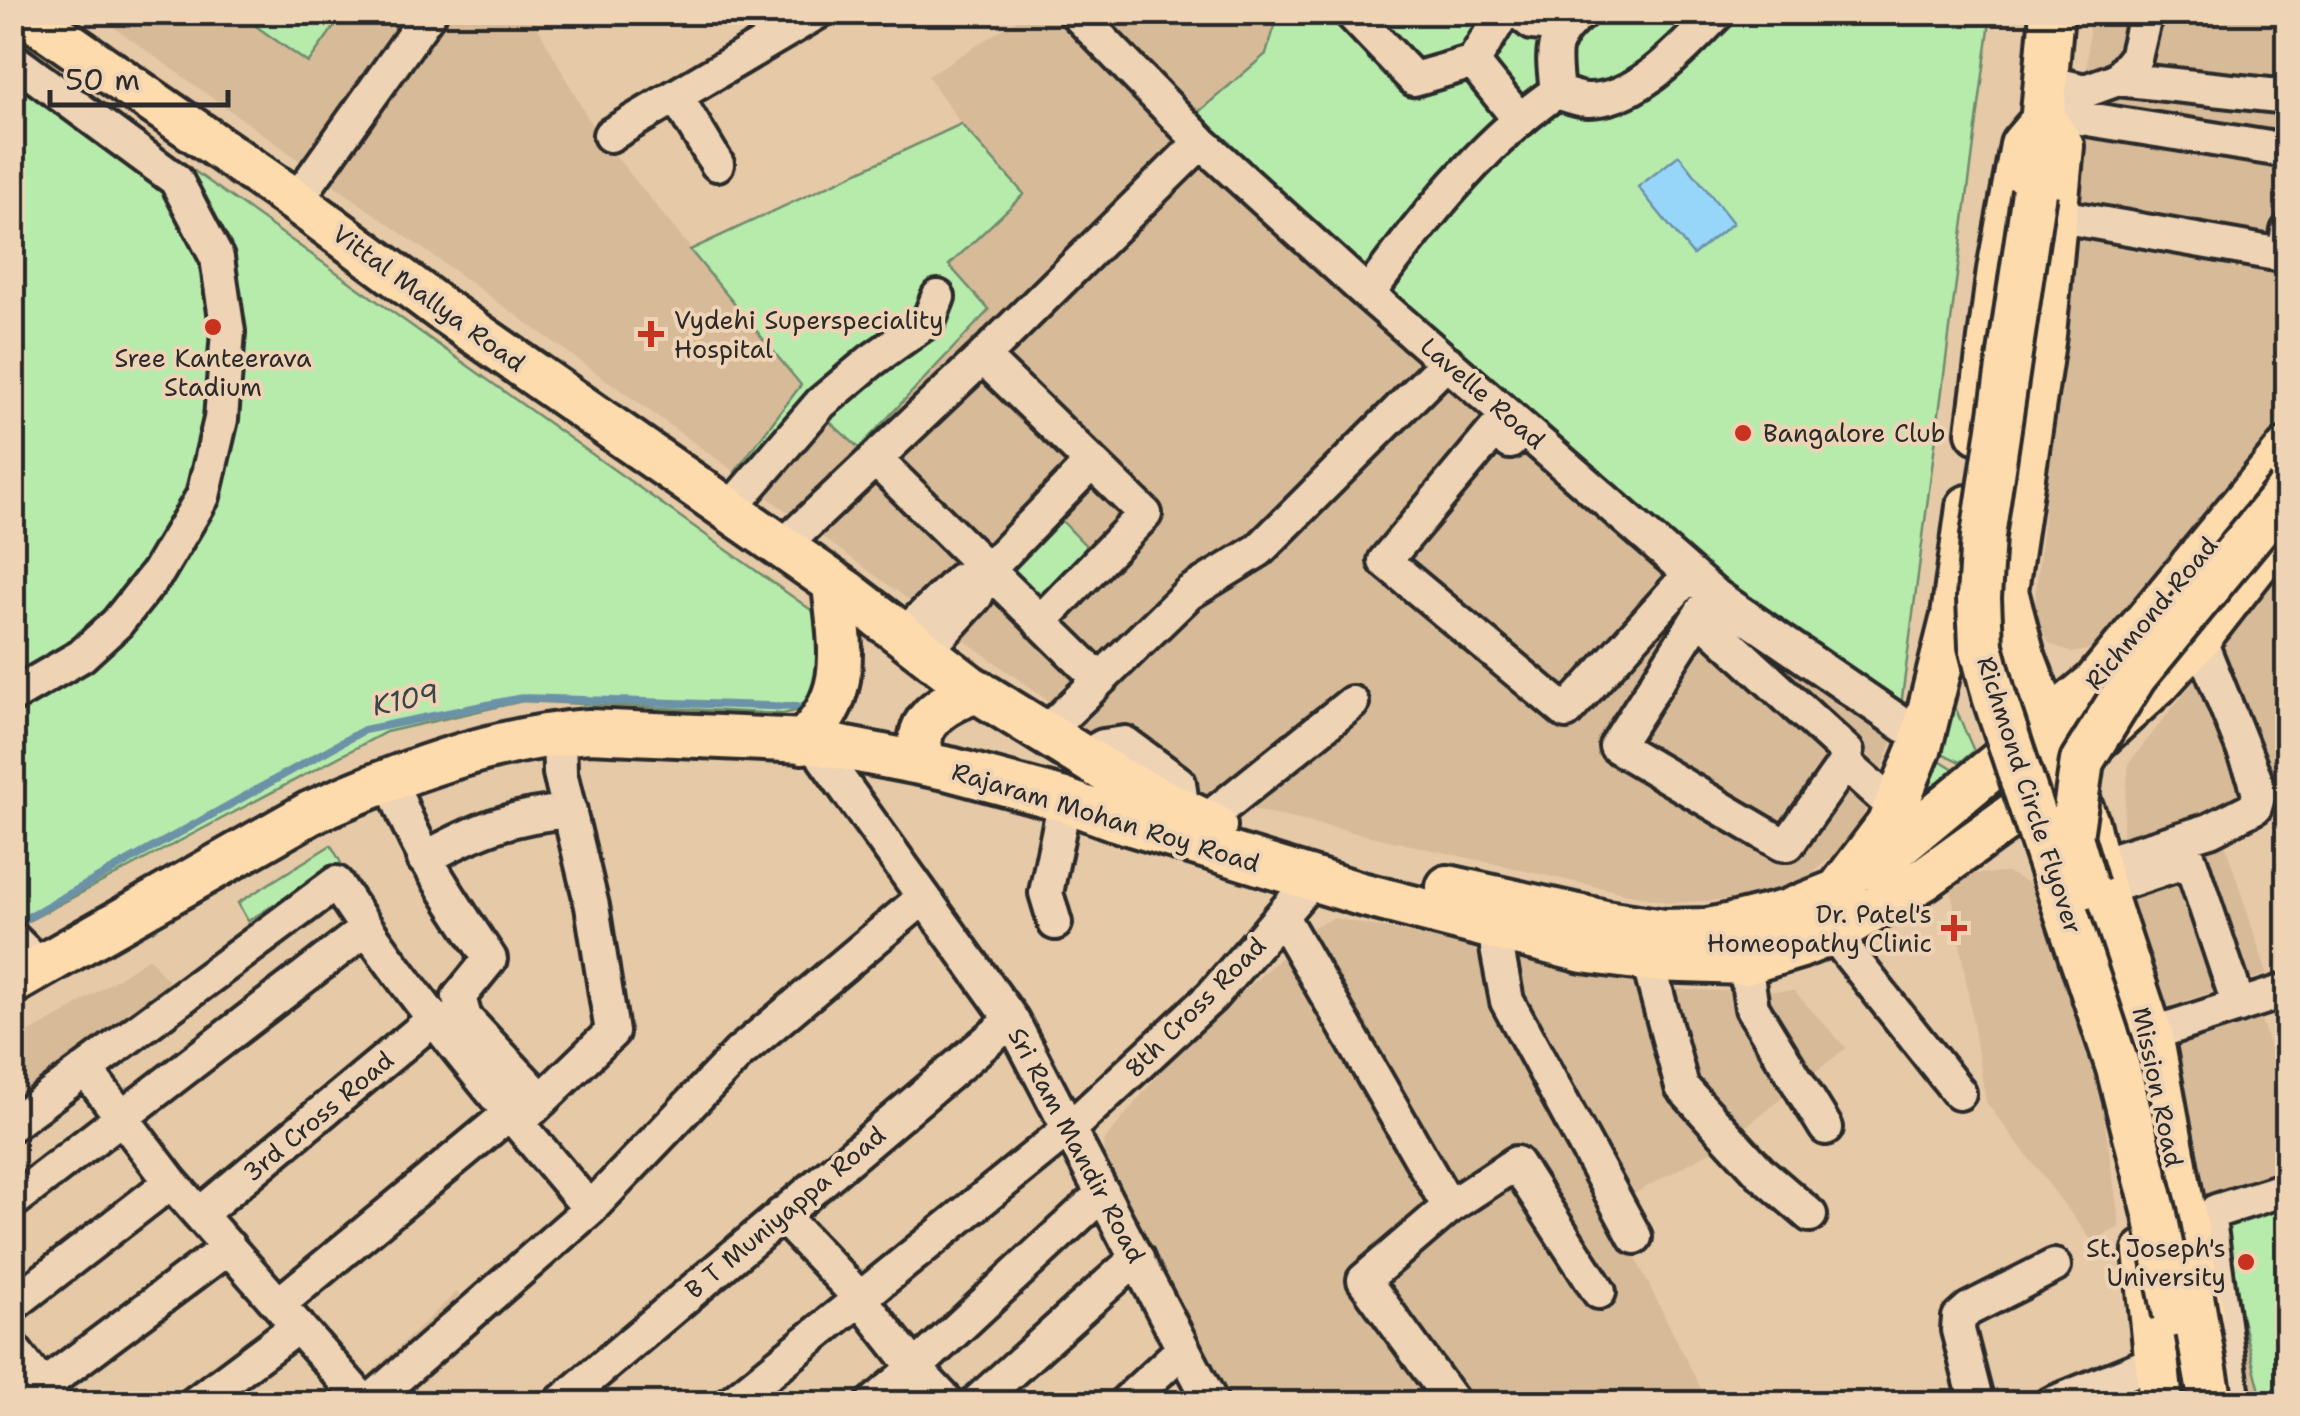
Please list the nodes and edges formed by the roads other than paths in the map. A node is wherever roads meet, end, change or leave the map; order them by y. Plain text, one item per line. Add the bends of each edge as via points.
1 (23, 12) edge
2 (430, 12) edge
3 (1075, 12) edge
4 (1350, 12) edge
5 (1504, 12) edge
6 (1518, 12) edge
7 (1719, 12) edge
8 (2052, 12) edge
9 (2146, 12) edge
10 (805, 16) edge
11 (1573, 19) edge
12 (12, 60) edge
13 (1473, 62) junction
14 (2118, 79) junction
15 (1556, 92) dead end
16 (676, 96) junction
17 (2288, 97) edge
18 (2055, 108) junction
19 (1518, 118) junction
20 (610, 135) dead end
21 (1201, 142) junction
22 (2288, 151) edge
23 (717, 164) dead end
24 (296, 201) junction
25 (2044, 204) junction
26 (2288, 232) edge
27 (1368, 294) junction
28 (938, 297) dead end
29 (983, 357) junction
30 (1447, 362) junction
31 (1509, 433) junction
32 (2288, 449) edge
33 (876, 460) junction
34 (1091, 464) junction
35 (2288, 490) edge
36 (729, 510) junction
37 (2288, 524) edge
38 (782, 548) junction
39 (987, 571) junction
40 (841, 588) junction
41 (1694, 608) junction
42 (1953, 616) junction
43 (1040, 622) junction
44 (2199, 638) junction
45 (914, 644) junction
46 (2024, 656) junction
47 (1098, 678) junction
48 (2095, 684) junction
49 (978, 692) junction
50 (12, 696) edge
51 (1352, 703) dead end
52 (2050, 722) junction
53 (2115, 725) joint
54 (559, 733) junction
55 (1045, 733) junction
56 (1923, 734) junction
57 (814, 743) junction
58 (1845, 763) junction
59 (927, 764) junction
60 (2000, 764) junction
61 (2066, 768) junction
62 (391, 778) junction
63 (1061, 798) junction
64 (1896, 808) junction
65 (570, 811) junction
66 (2018, 811) junction
67 (1193, 817) junction
68 (424, 859) junction
69 (2101, 876) junction
70 (1313, 880) junction
71 (923, 898) junction
72 (1838, 911) junction
73 (1282, 917) junction
74 (1055, 924) dead end
75 (366, 929) junction
76 (1497, 929) junction
77 (20, 957) edge
78 (1651, 960) junction
79 (1744, 963) junction
80 (2288, 990) edge
81 (2239, 1006) junction
82 (435, 1018) junction
83 (1012, 1020) junction
84 (2151, 1034) junction
85 (86, 1070) junction
86 (1958, 1093) dead end
87 (542, 1100) junction
88 (123, 1118) junction
89 (514, 1118) junction
90 (12, 1124) edge
91 (1070, 1128) junction
92 (1826, 1128) dead end
93 (172, 1182) junction
94 (2288, 1188) edge
95 (1104, 1193) junction
96 (12, 1202) edge
97 (1449, 1206) junction
98 (590, 1209) junction
99 (200, 1214) junction
100 (781, 1215) junction
101 (1810, 1215) dead end
102 (1635, 1238) dead end
103 (229, 1247) junction
104 (1137, 1258) junction
105 (2054, 1266) dead end
106 (1599, 1292) dead end
107 (859, 1297) junction
108 (12, 1305) edge
109 (289, 1315) junction
110 (12, 1348) edge
111 (1184, 1349) junction
112 (2159, 1360) junction
113 (914, 1368) junction
114 (39, 1397) edge
115 (194, 1404) edge
116 (366, 1404) edge
117 (559, 1404) edge
118 (730, 1404) edge
119 (872, 1404) edge
120 (950, 1404) edge
121 (975, 1404) edge
122 (1124, 1404) edge
123 (1212, 1404) edge
124 (1454, 1404) edge
125 (1977, 1404) edge
126 (2051, 1404) edge
127 (2161, 1404) edge
128 (2186, 1404) edge
129 (2213, 1404) edge
130 (2234, 1404) edge

1 - 24 main road, Vittal Mallya Road
2 - 24 street
3 - 21 street, Lavelle Road
4 - 13 street via 1414,79
5 - 13 street
6 - 11 street via 1532,24
7 - 11 street via 1627,91 1586,100 1557,92 1552,50
8 - 18 main road, Richmond Circle Flyover
9 - 14 street via 2135,58
10 - 16 street
12 - 50 street via 176,180 218,258 228,332 221,419 203,496 158,572 81,656
13 - 19 street
14 - 17 street
14 - 18 street
15 - 19 street
16 - 20 street
16 - 23 street
18 - 22 street
18 - 25 main road, Richmond Circle Flyover
18 - 42 main road via 2022,145
19 - 27 street via 1467,169
21 - 27 street, Lavelle Road
21 - 29 street
24 - 36 main road, Vittal Mallya Road
25 - 26 street via 2276,254
25 - 46 main road, Mission Road via 2044,335 2006,591
25 - 128 main road, Richmond Circle Flyover, bridge via 1983,536 1981,646 2118,1068 2155,1214
27 - 30 street, Lavelle Road
28 - 36 street via 930,320 821,403
29 - 33 street
29 - 34 street
30 - 31 street, Lavelle Road
30 - 47 street via 1260,550 1189,593
31 - 41 street, Lavelle Road
31 - 41 street via 1495,430 1385,562 1566,712
32 - 48 main road, Richmond Road
33 - 38 street
33 - 39 street
34 - 39 street
34 - 43 street via 1146,514
35 - 129 main road, Richmond Circle Flyover, bridge via 2135,676 2082,761 2071,836 2140,1072
36 - 38 main road, Vittal Mallya Road
37 - 44 main road, Richmond Road
38 - 40 main road, Vittal Mallya Road
39 - 43 street
39 - 45 street via 960,580
40 - 45 main road, Rajaram Mohan Roy Road
40 - 57 main road via 840,678
41 - 56 street, Lavelle Road
41 - 58 street via 1843,747
41 - 58 street via 1616,746 1785,844
42 - 56 main road
42 - 60 main road, Mission Road
43 - 47 street
44 - 53 main road, Richmond Road
44 - 69 street via 2254,776 2255,807
45 - 49 main road, Rajaram Mohan Roy Road
46 - 48 main road via 2037,667
46 - 52 main road, Mission Road
47 - 55 street
48 - 52 main road, Richmond Road
49 - 55 main road, Rajaram Mohan Roy Road
49 - 59 main road via 941,705 929,718 922,742
51 - 67 street
52 - 60 main road, Richmond Road
52 - 61 main road, Mission Road
53 - 61 main road, Rajaram Mohan Roy Road
54 - 57 main road, Rajaram Mohan Roy Road
54 - 62 main road, Rajaram Mohan Roy Road
54 - 65 street
55 - 67 main road, Rajaram Mohan Roy Road
56 - 64 main road
57 - 59 main road, Rajaram Mohan Roy Road
57 - 71 street, Sri Ram Mandir Road
58 - 64 street
59 - 63 main road, Rajaram Mohan Roy Road
60 - 66 main road, Mission Road
60 - 72 main road, Richmond Road via 1901,846
61 - 66 main road, Rajaram Mohan Roy Road
61 - 69 main road, Mission Road
62 - 68 street
62 - 77 main road, Rajaram Mohan Roy Road
63 - 70 main road, Rajaram Mohan Roy Road
63 - 74 street via 1046,894
64 - 72 main road
65 - 68 street via 476,830
65 - 87 street via 612,1032
66 - 72 main road, Rajaram Mohan Roy Road via 1924,879
66 - 112 main road, Mission Road via 2106,1059 2140,1217
67 - 72 main road, Rajaram Mohan Roy Road via 1347,864 1664,931 1708,930 1788,911
68 - 87 street via 490,959 459,997 465,1018
69 - 81 street via 2190,860
69 - 84 main road, Mission Road
70 - 73 street, 8th Cross Road
70 - 76 main road, Rajaram Mohan Roy Road
71 - 83 street, Sri Ram Mandir Road
71 - 98 street via 739,1052
72 - 79 main road, Rajaram Mohan Roy Road via 1798,947
72 - 86 street via 1845,949
73 - 91 street, 8th Cross Road via 1202,989
73 - 97 street
75 - 82 street
75 - 85 street via 336,882
75 - 88 street
76 - 78 main road, Rajaram Mohan Roy Road
76 - 102 street via 1507,1001
78 - 79 main road, Rajaram Mohan Roy Road
78 - 101 street via 1682,1087
79 - 92 street via 1752,1008
80 - 81 street
81 - 84 street
82 - 89 street
82 - 99 street, 3rd Cross Road
83 - 91 street, Sri Ram Mandir Road
83 - 100 street, B T Muniyappa Road
84 - 129 main road, Mission Road
85 - 88 street
85 - 90 street
87 - 89 street
88 - 93 street
88 - 96 street
89 - 98 street
89 - 109 street
91 - 95 street, Sri Ram Mandir Road
91 - 107 street, 8th Cross Road
93 - 99 street
93 - 108 street
94 - 130 street via 2216,1211 2209,1220
95 - 104 street, Sri Ram Mandir Road
95 - 113 street
97 - 106 street via 1516,1163
97 - 124 street via 1364,1280
98 - 116 street
99 - 103 street
100 - 107 street
100 - 117 street, B T Muniyappa Road
103 - 109 street
103 - 114 street
104 - 111 street, Sri Ram Mandir Road
104 - 121 street
105 - 125 street via 1959,1318
107 - 113 street
107 - 118 street, 8th Cross Road
109 - 115 street
109 - 116 street
110 - 114 street
111 - 122 street
111 - 123 street, Sri Ram Mandir Road
112 - 126 street
112 - 127 main road, Mission Road
113 - 119 street
113 - 120 street

